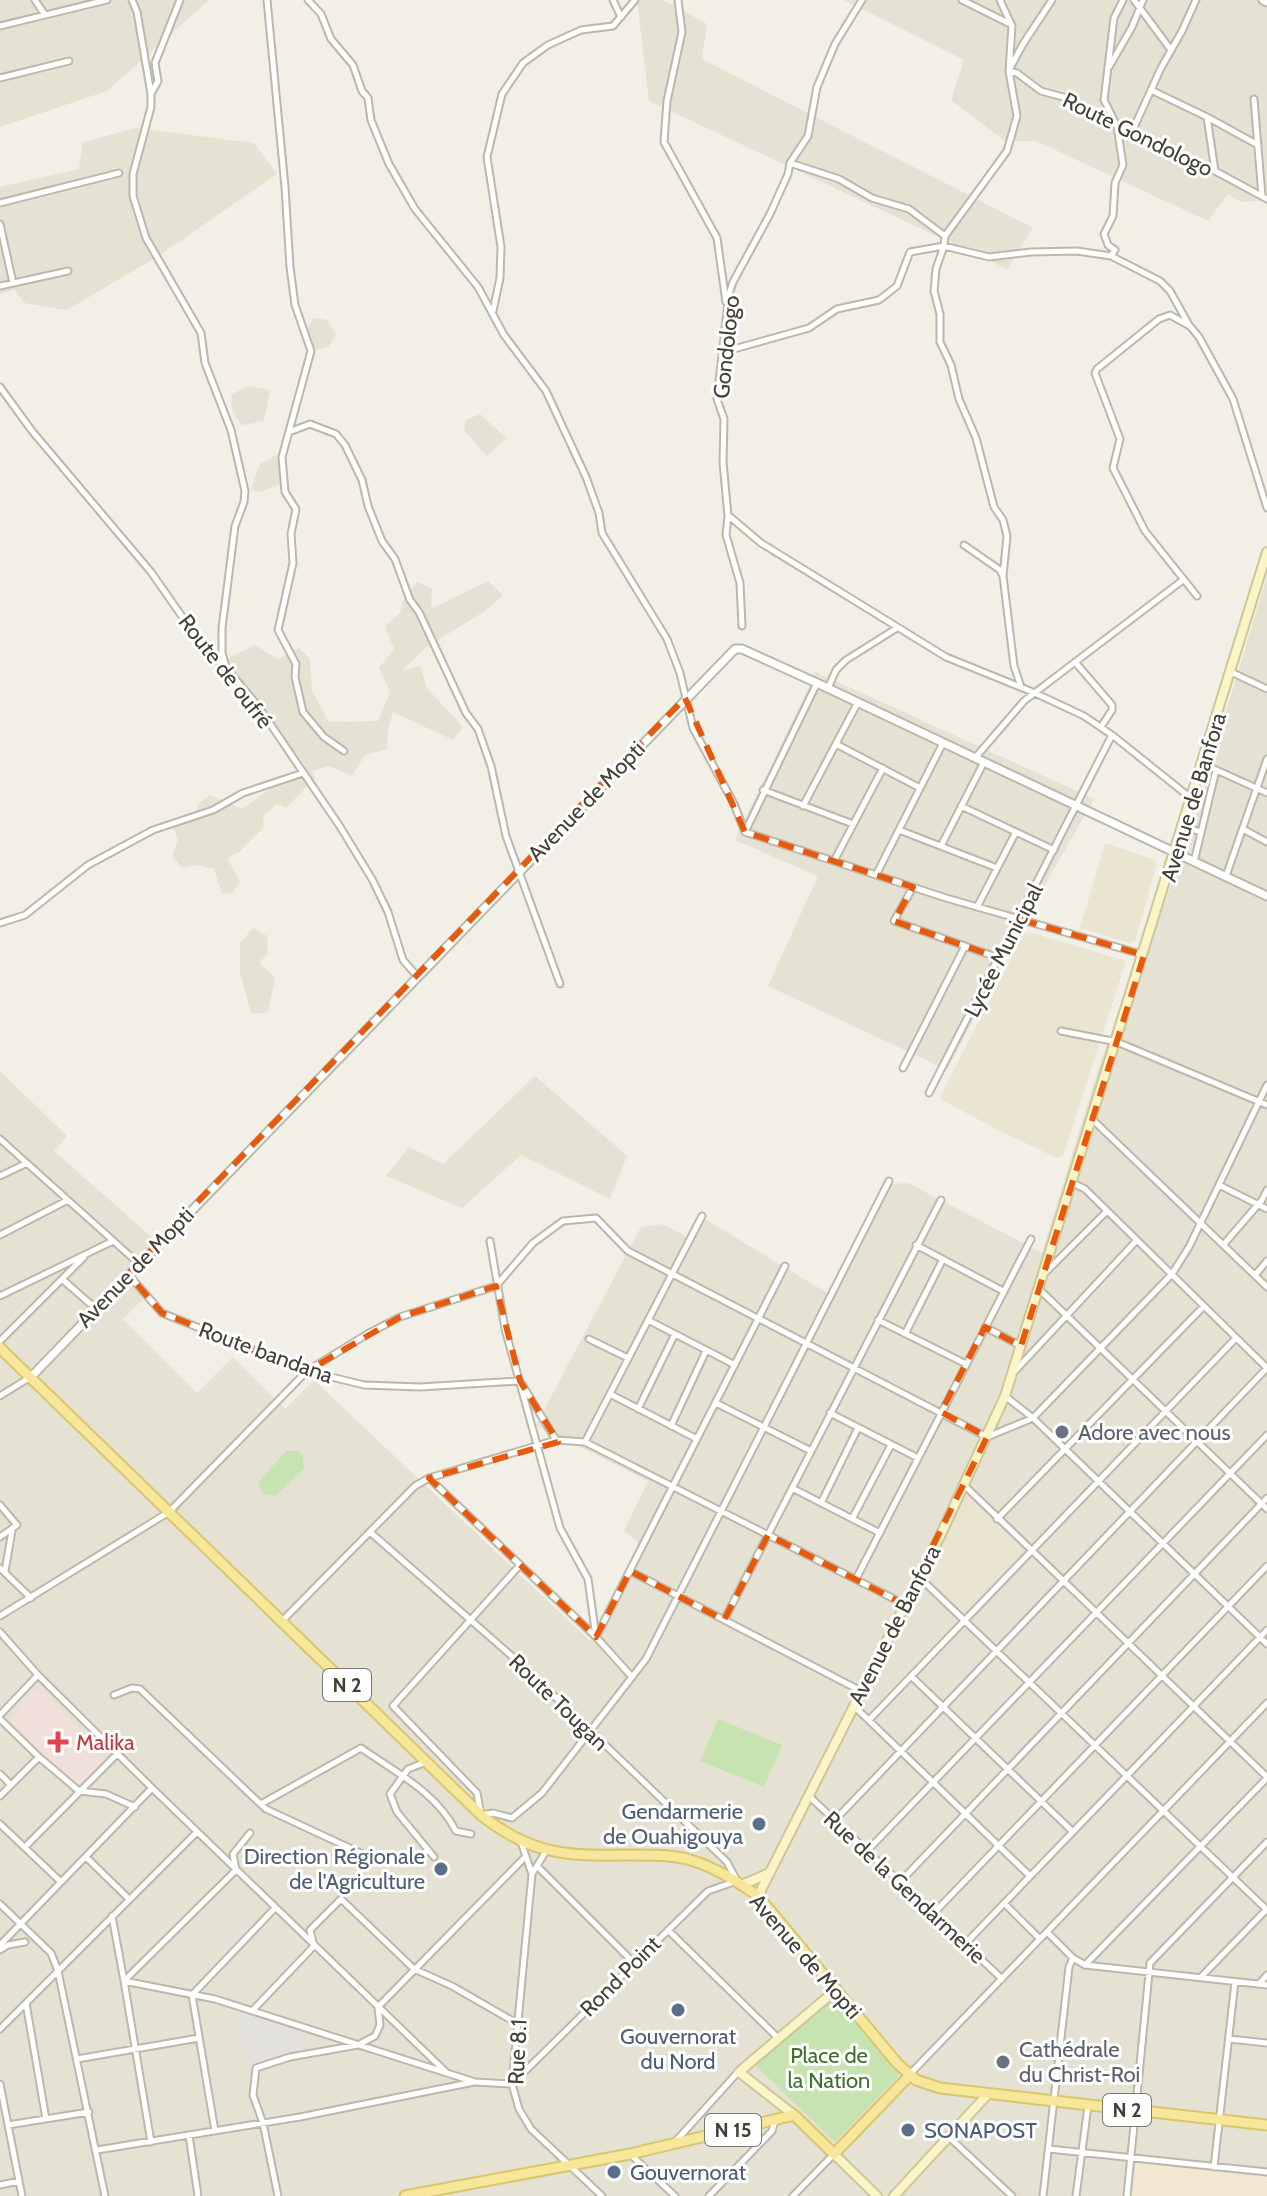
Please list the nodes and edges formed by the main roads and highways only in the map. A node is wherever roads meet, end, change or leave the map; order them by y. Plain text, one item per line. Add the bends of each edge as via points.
1 (1267, 552) edge
2 (1262, 586) edge
3 (0, 1348) edge
4 (768, 1873) junction
5 (739, 1883) junction
6 (758, 1896) junction
7 (837, 1989) junction
8 (910, 2075) junction
9 (987, 2095) junction
10 (794, 2115) junction
11 (1267, 2125) edge
12 (834, 2154) junction
13 (444, 2193) edge
14 (405, 2196) edge
15 (877, 2196) edge
16 (894, 2196) edge

1 - 2 main road, Avenue de Banfora
2 - 4 main road, Avenue de Banfora via 1005,1396
3 - 5 main road, Avenue de Mopti / N 2 via 502,1832 546,1851 666,1856 714,1869
4 - 5 main road
4 - 6 main road, Avenue de Banfora
5 - 6 main road, Avenue de Mopti / N 2
6 - 7 main road, Avenue de Mopti / N 2
7 - 8 main road, Avenue de Mopti / N 2
7 - 10 main road via 739,2072
8 - 9 main road, Avenue de Mopti / N 2 via 924,2084
8 - 12 main road
9 - 11 main road, Avenue de Mopti / N 2
9 - 16 main road
10 - 12 main road
10 - 13 main road, N 15
12 - 15 main road
13 - 14 main road, N 15

